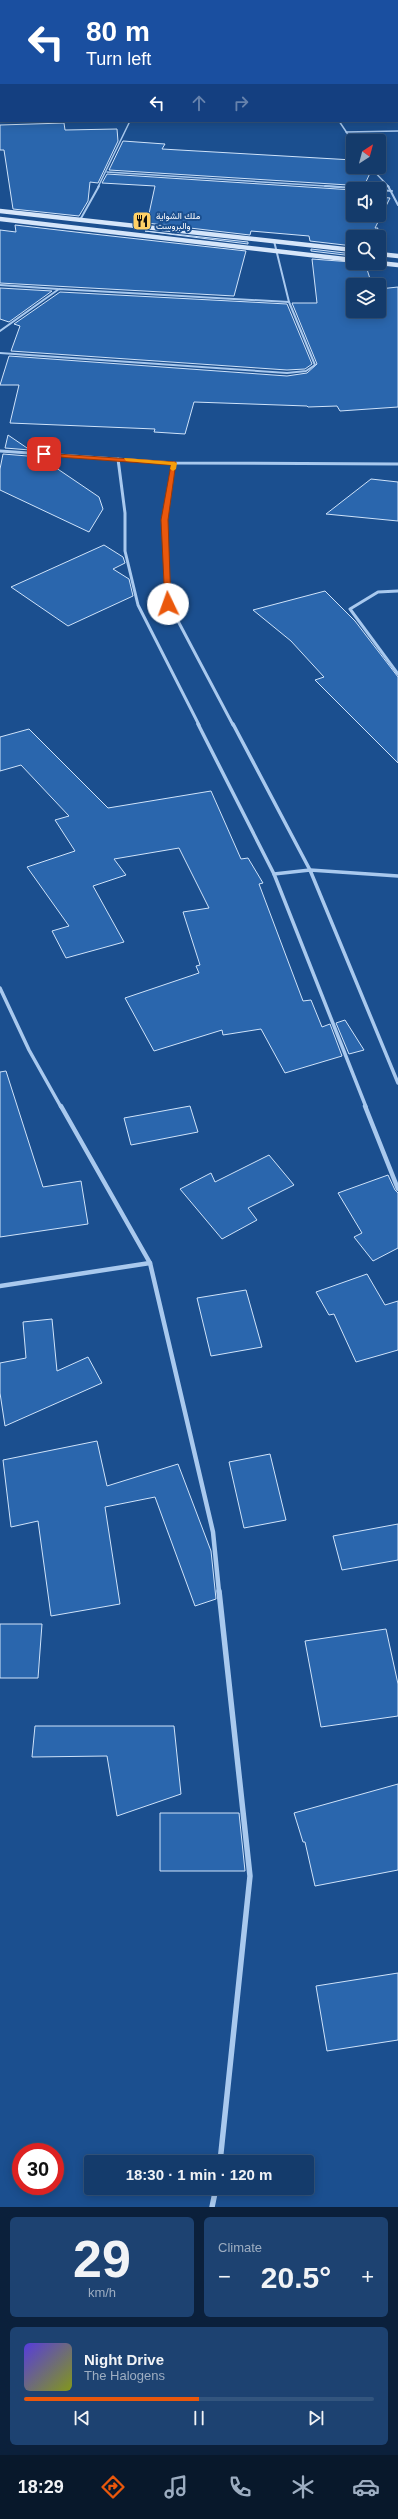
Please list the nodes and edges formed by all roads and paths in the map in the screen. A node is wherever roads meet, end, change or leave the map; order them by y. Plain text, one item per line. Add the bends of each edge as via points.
1 (130, 122) edge
2 (340, 122) edge
3 (398, 131) edge
4 (346, 132) joint
5 (107, 172) junction
6 (376, 174) edge
7 (346, 188) edge
8 (386, 191) edge
9 (392, 191) junction
10 (398, 205) edge
11 (0, 210) edge
12 (0, 219) edge
13 (80, 220) junction
14 (274, 241) junction
15 (346, 249) edge
16 (275, 250) junction
17 (386, 255) edge
18 (398, 256) edge
19 (346, 259) edge
20 (386, 264) edge
21 (398, 265) edge
22 (0, 285) edge
23 (58, 289) junction
24 (290, 302) junction
25 (0, 331) edge
26 (0, 353) edge
27 (0, 451) edge
28 (118, 459) junction
29 (174, 463) junction
30 (398, 464) edge
31 (398, 591) edge
32 (398, 674) edge
33 (310, 870) junction
34 (274, 874) junction
35 (398, 876) edge
36 (0, 988) edge
37 (398, 1083) edge
38 (398, 1189) edge
39 (150, 1263) junction
40 (0, 1286) edge
41 (221, 2155) edge
42 (215, 2195) edge
43 (212, 2207) edge

1 - 5 street
2 - 4 street
3 - 4 street
5 - 7 street
5 - 13 street
6 - 9 street
8 - 9 street
9 - 10 street
11 - 13 street
12 - 16 street
13 - 14 street
14 - 15 street
14 - 16 street
16 - 19 street
16 - 24 street
17 - 18 street
20 - 21 street
22 - 23 street
23 - 24 street
23 - 25 street
24 - 26 street via 315,365 306,371 288,373
27 - 28 street
28 - 29 street
28 - 34 street via 125,513 125,551 138,605
29 - 30 street
29 - 33 street via 164,520 168,604
31 - 32 street via 378,592 350,609
33 - 34 street
33 - 35 street
33 - 37 street
34 - 38 street
36 - 39 street via 29,1050
39 - 40 street
39 - 41 street via 213,1532 250,1876
42 - 43 street

